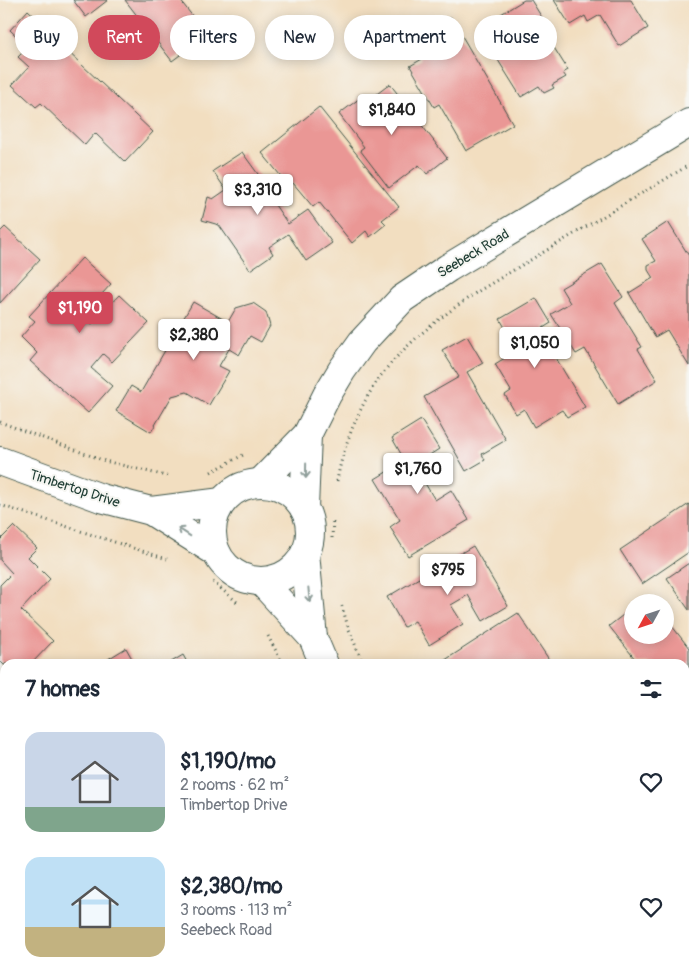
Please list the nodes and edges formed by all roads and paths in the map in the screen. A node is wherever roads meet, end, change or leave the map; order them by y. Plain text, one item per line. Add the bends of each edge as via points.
1 (689, 123) edge
2 (689, 166) edge
3 (0, 422) edge
4 (307, 435) junction
5 (248, 453) dead end
6 (0, 462) edge
7 (207, 474) dead end
8 (175, 479) dead end
9 (261, 482) junction
10 (337, 484) dead end
11 (222, 502) junction
12 (0, 505) edge
13 (304, 508) junction
14 (152, 511) junction
15 (333, 512) dead end
16 (332, 540) dead end
17 (216, 552) junction
18 (306, 553) junction
19 (173, 560) dead end
20 (211, 581) dead end
21 (262, 582) junction
22 (340, 601) dead end
23 (242, 606) dead end
24 (264, 630) dead end
25 (313, 638) junction
26 (280, 659) edge
27 (322, 659) edge
28 (361, 659) edge

1 - 4 street, Seebeck Road via 402,299 347,363
2 - 10 path via 478,292 415,340 386,369 362,410 343,454
3 - 8 path via 105,461
4 - 9 street, Seebeck Road
4 -> 13 street, Seebeck Road
5 - 7 path
6 - 14 street, Timbertop Drive via 101,498
9 - 11 street via 237,488
9 - 13 street via 281,486
11 - 14 street, Timbertop Drive
11 - 17 street via 213,522 212,538
12 - 19 path
13 - 18 street via 310,522 311,537
17 -> 14 street, Timbertop Drive
15 - 16 path
17 - 21 street via 234,574
18 - 21 street via 288,574
18 -> 25 street
20 - 23 path
21 - 25 street
22 - 28 path
24 - 26 path
25 - 27 street

